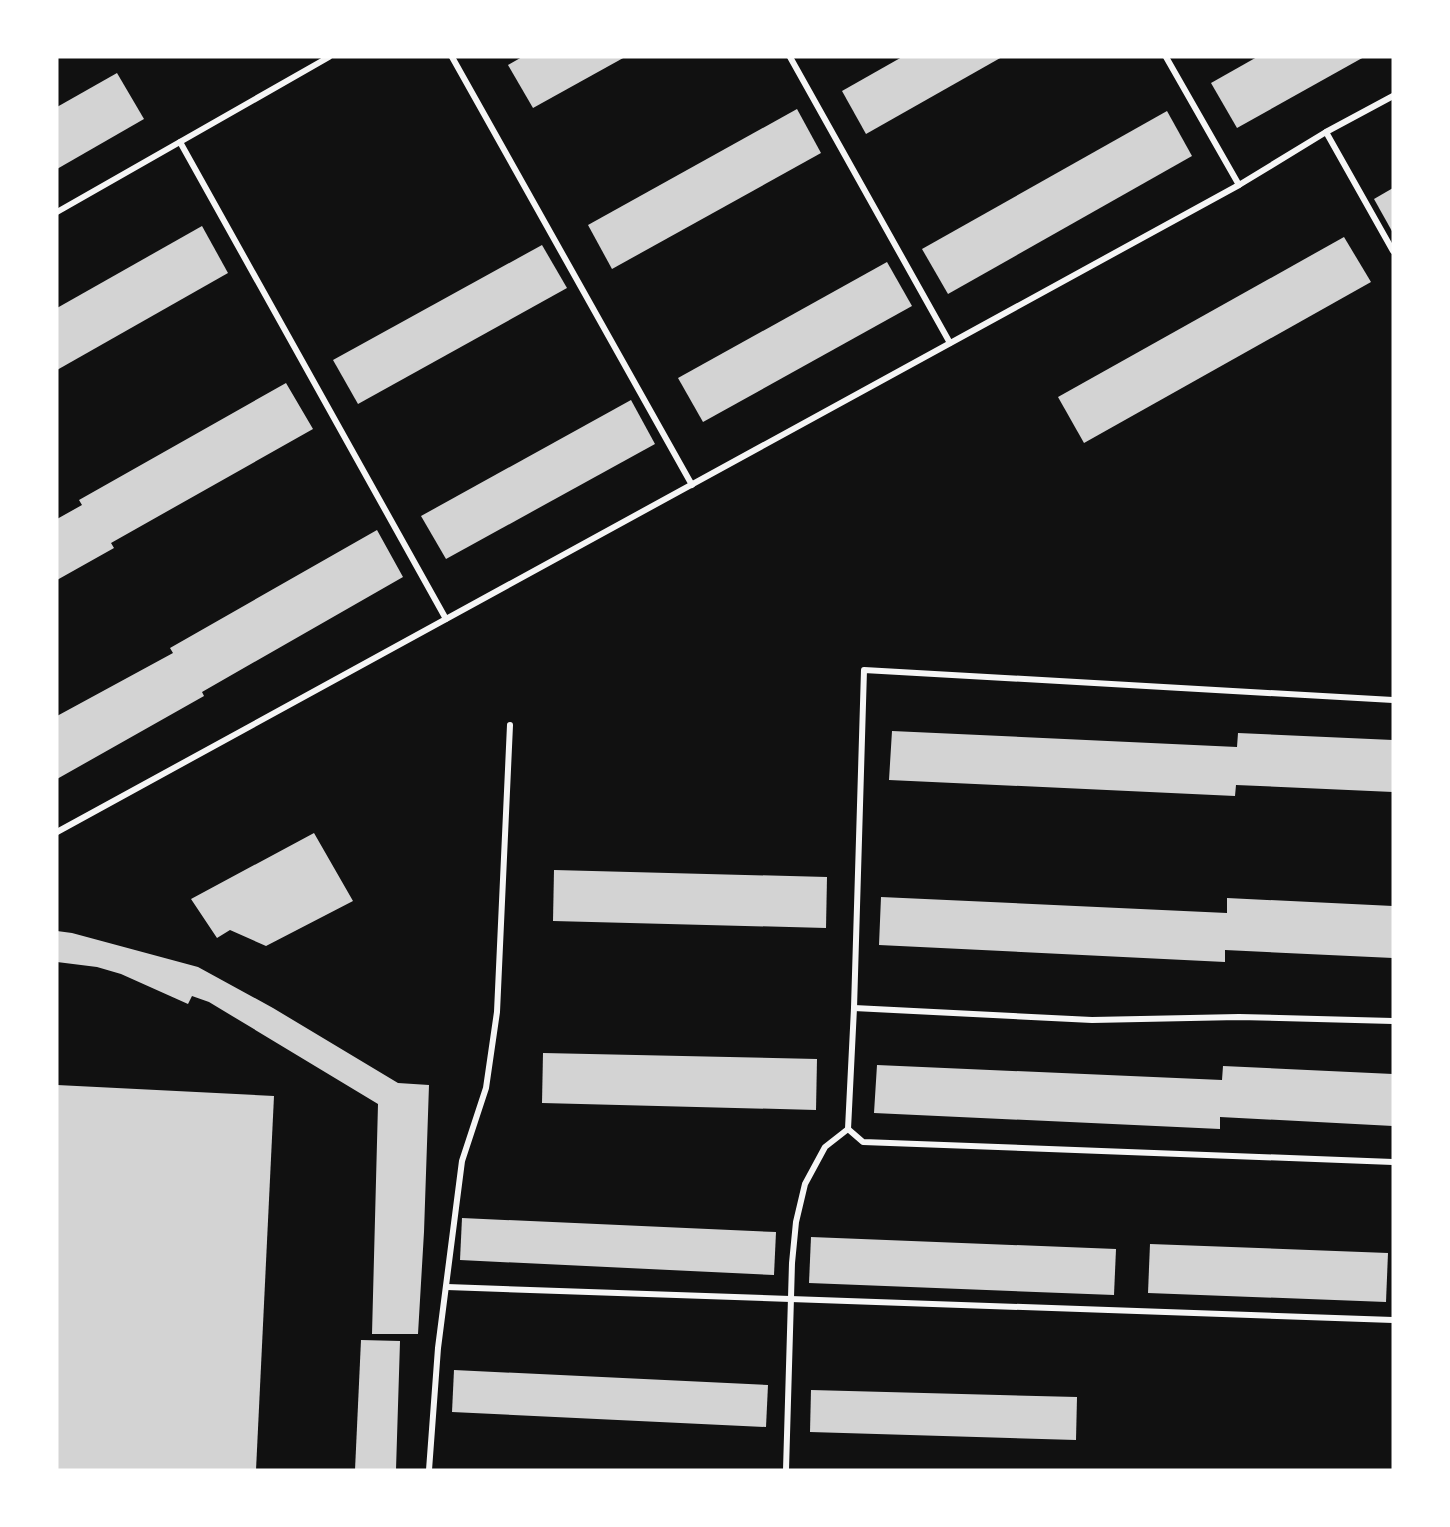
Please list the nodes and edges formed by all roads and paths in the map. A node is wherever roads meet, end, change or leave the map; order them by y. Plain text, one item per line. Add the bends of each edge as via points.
1 (329, 57) edge
2 (452, 57) edge
3 (790, 57) edge
4 (1166, 57) edge
5 (1393, 96) edge
6 (1326, 132) junction
7 (180, 142) junction
8 (1239, 185) junction
9 (57, 212) edge
10 (1393, 251) edge
11 (950, 343) junction
12 (692, 484) junction
13 (446, 619) junction
14 (1393, 700) edge
15 (510, 725) dead end
16 (57, 832) edge
17 (854, 1008) junction
18 (1393, 1021) edge
19 (848, 1129) junction
20 (1393, 1162) edge
21 (447, 1287) junction
22 (791, 1299) junction
23 (1393, 1320) edge
24 (429, 1470) edge
25 (786, 1470) edge

1 - 7 street
2 - 12 street
3 - 11 street
4 - 8 street
5 - 6 street
6 - 8 street
6 - 10 street
7 - 9 street
7 - 13 street
8 - 11 street
11 - 12 street
12 - 13 street
13 - 16 street
14 - 17 street via 864,670
15 - 21 street via 497,1012 486,1088 462,1161
17 - 18 street via 1092,1020 1239,1017
17 - 19 street
19 - 20 street via 863,1142
19 - 22 street via 825,1147 805,1184 796,1222
21 - 22 street
21 - 24 street
22 - 23 street
22 - 25 street

